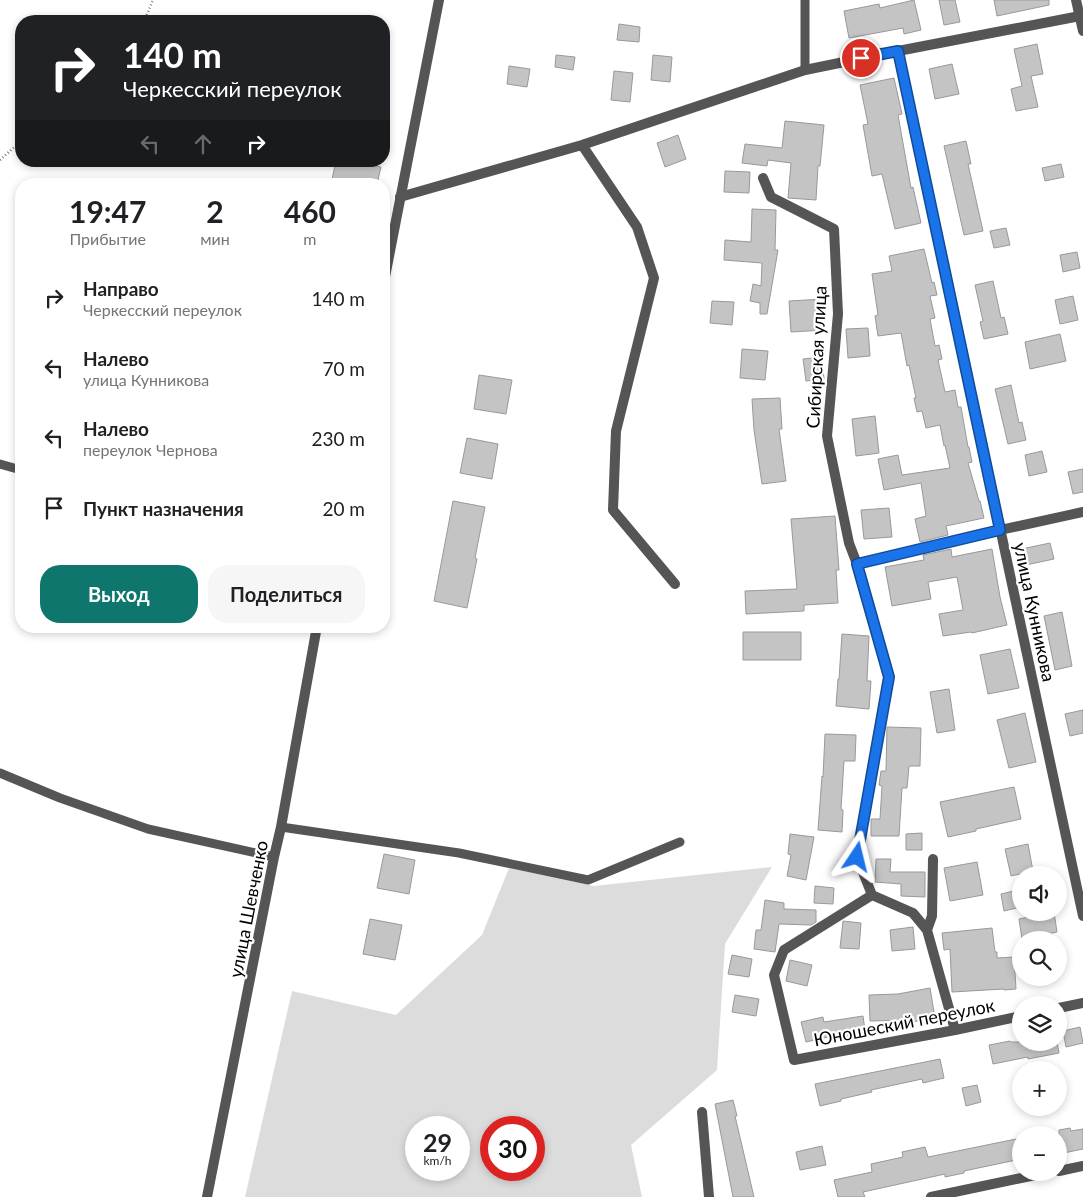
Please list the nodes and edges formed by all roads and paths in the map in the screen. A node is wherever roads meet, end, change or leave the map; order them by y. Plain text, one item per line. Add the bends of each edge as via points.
1 (153, 0) edge
2 (439, 0) edge
3 (805, 0) edge
4 (1076, 0) edge
5 (146, 15) edge
6 (1080, 16) junction
7 (1083, 31) edge
8 (898, 51) junction
9 (805, 70) junction
10 (582, 145) junction
11 (15, 147) edge
12 (0, 160) edge
13 (763, 178) dead end
14 (400, 198) junction
15 (390, 250) edge
16 (0, 464) edge
17 (15, 468) edge
18 (1083, 512) edge
19 (1000, 530) junction
20 (857, 564) junction
21 (675, 584) dead end
22 (316, 633) edge
23 (0, 773) edge
24 (281, 827) junction
25 (680, 842) dead end
26 (274, 856) junction
27 (933, 859) dead end
28 (872, 895) junction
29 (1083, 916) edge
30 (927, 930) junction
31 (1083, 1003) edge
32 (1067, 1006) edge
33 (1012, 1018) edge
34 (955, 1030) junction
35 (702, 1112) dead end
36 (1083, 1166) edge
37 (1067, 1169) edge
38 (1012, 1180) edge
39 (207, 1197) edge
40 (709, 1197) edge
41 (931, 1197) edge

1 - 5 path
2 - 14 street
3 - 9 lane
4 - 6 street
6 - 7 street
6 - 8 street
8 - 9 street
8 - 19 street, улица Кунникова
9 - 10 street
10 - 14 street
10 - 21 street via 637,227 654,278 616,430 613,510
11 - 12 path
13 - 20 street, Сибирская улица via 771,197 834,230 838,314 827,436
14 - 15 street
16 - 17 lane
18 - 19 street
19 - 20 street
19 - 29 street, улица Кунникова
20 - 28 street, Сибирская улица via 889,677 857,857
22 - 24 street, улица Шевченко
23 - 26 lane via 148,829
24 - 25 lane via 460,853 588,880
24 - 26 street, улица Шевченко
26 - 39 street, улица Шевченко
27 - 30 street via 932,916
28 - 30 street via 912,914
28 - 34 street, Юношеский переулок via 784,950 774,975 794,1060
30 - 34 street
31 - 32 street
33 - 34 street, Юношеский переулок
35 - 40 street
36 - 37 street
38 - 41 street

